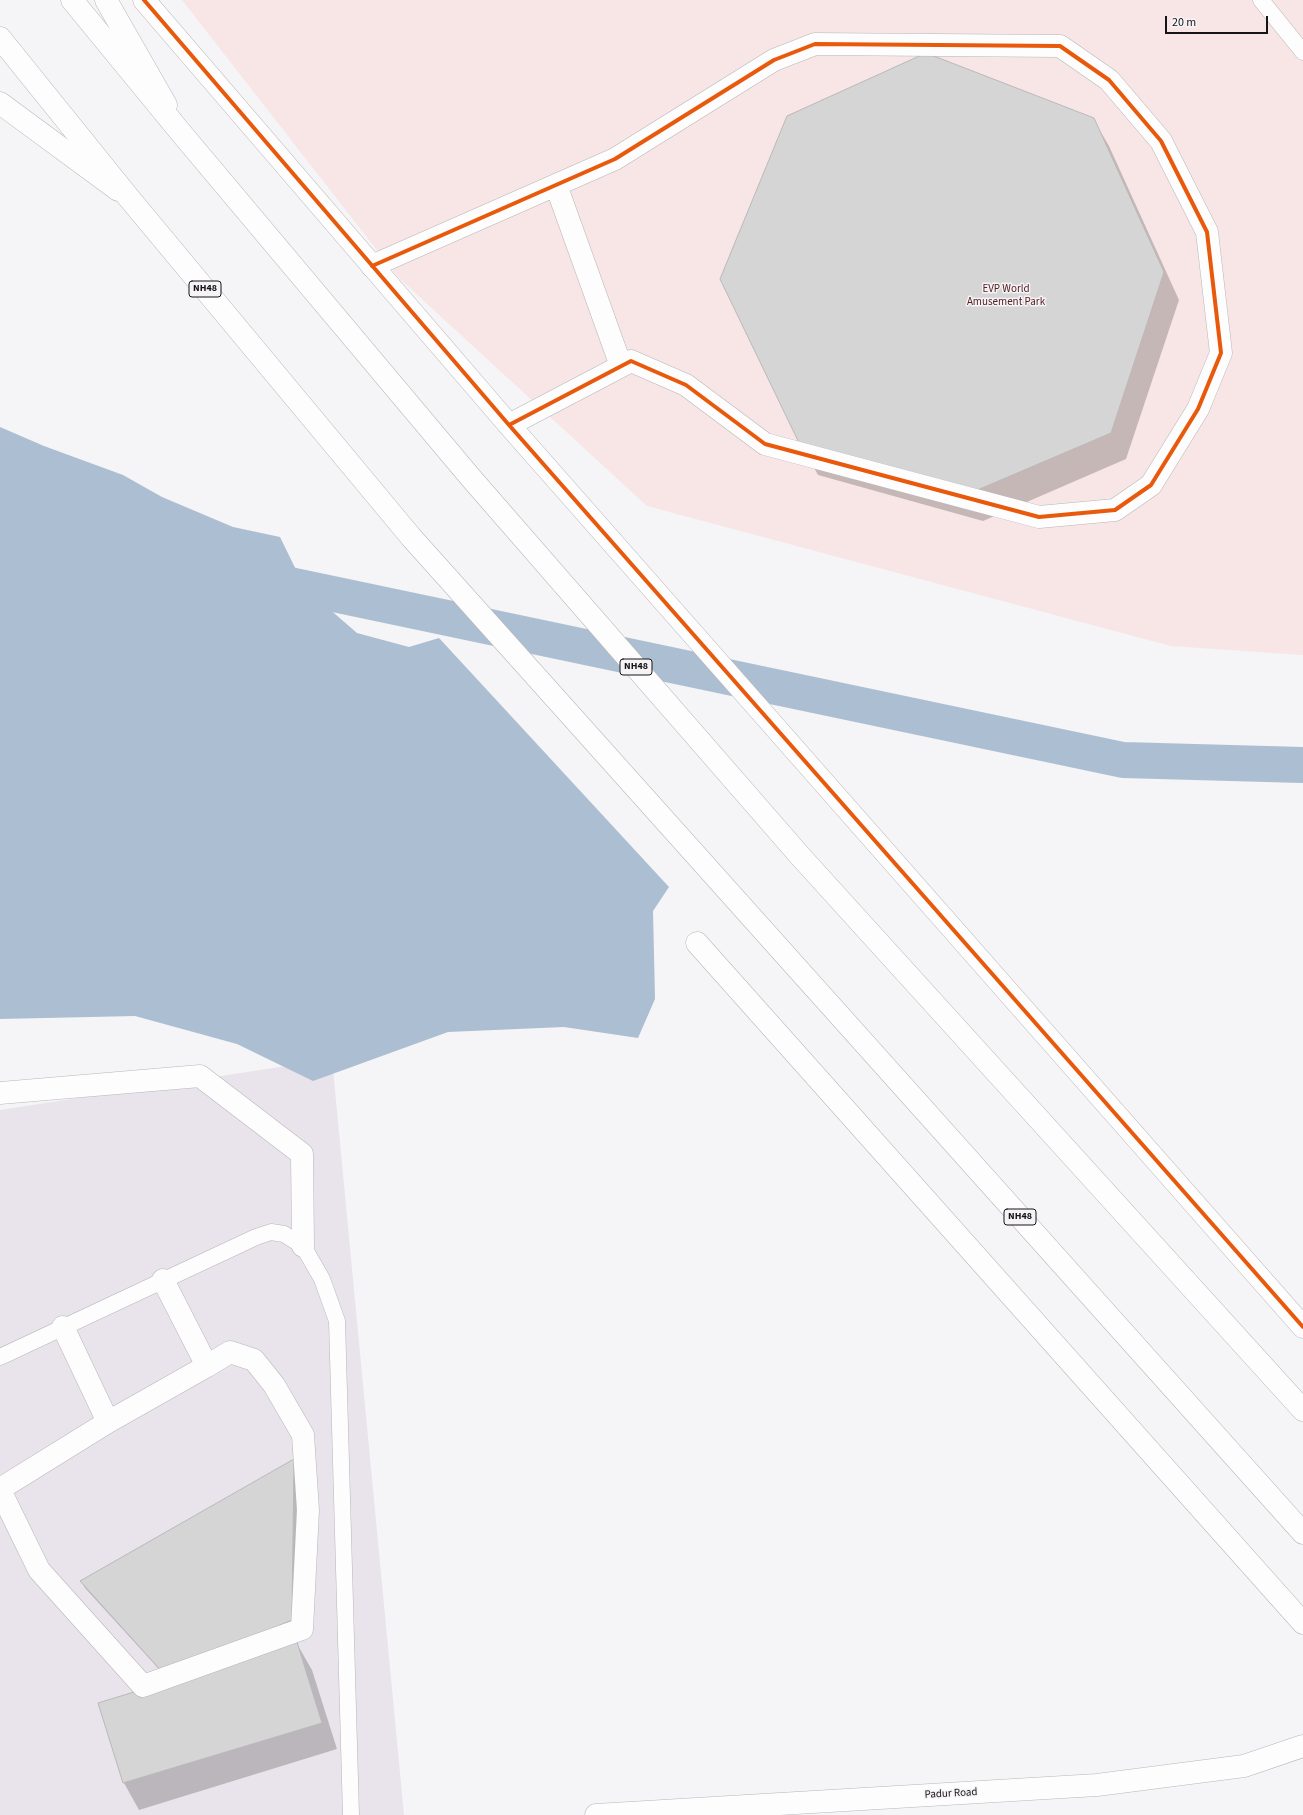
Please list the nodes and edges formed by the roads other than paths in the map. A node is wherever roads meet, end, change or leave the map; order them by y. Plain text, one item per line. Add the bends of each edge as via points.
1 (72, 0) edge
2 (106, 0) edge
3 (144, 0) edge
4 (1261, 0) edge
5 (0, 38) edge
6 (1303, 52) edge
7 (0, 103) edge
8 (182, 134) junction
9 (556, 185) junction
10 (129, 198) junction
11 (372, 266) junction
12 (621, 366) junction
13 (515, 433) junction
14 (697, 943) dead end
15 (0, 1093) edge
16 (303, 1246) junction
17 (163, 1280) junction
18 (63, 1327) junction
19 (1303, 1327) edge
20 (0, 1357) edge
21 (207, 1366) junction
22 (1303, 1410) edge
23 (108, 1422) junction
24 (0, 1490) edge
25 (1303, 1533) edge
26 (1303, 1623) edge
27 (1303, 1746) edge
28 (351, 1815) edge
29 (596, 1815) edge

1 - 8 main road, NH48
2 - 8 main road
3 - 11 main road
4 - 6 lane
5 - 10 main road, NH48
7 - 10 main road
8 - 22 main road, NH48 via 471,478 802,857
9 - 11 main road
9 - 12 main road
9 - 12 main road via 615,159 774,60 815,44 1060,46 1109,80 1161,142 1208,232 1221,353 1198,409 1151,485 1115,510 1038,517 765,444 686,385 631,361
10 - 25 main road, NH48 via 412,537
11 - 13 main road
12 - 13 main road
13 - 19 main road
14 - 26 main road
15 - 16 main road via 200,1076 302,1154
16 - 17 lane via 284,1234 271,1232 256,1236
16 - 28 lane via 322,1279 337,1322
17 - 18 lane
17 - 21 main road
18 - 20 lane
18 - 23 main road
21 - 23 main road
21 - 24 main road via 230,1352 254,1360 274,1385 302,1435 308,1510 302,1629 143,1686 40,1570
23 - 24 main road
27 - 29 main road, Padur Road via 1244,1766 1097,1785

